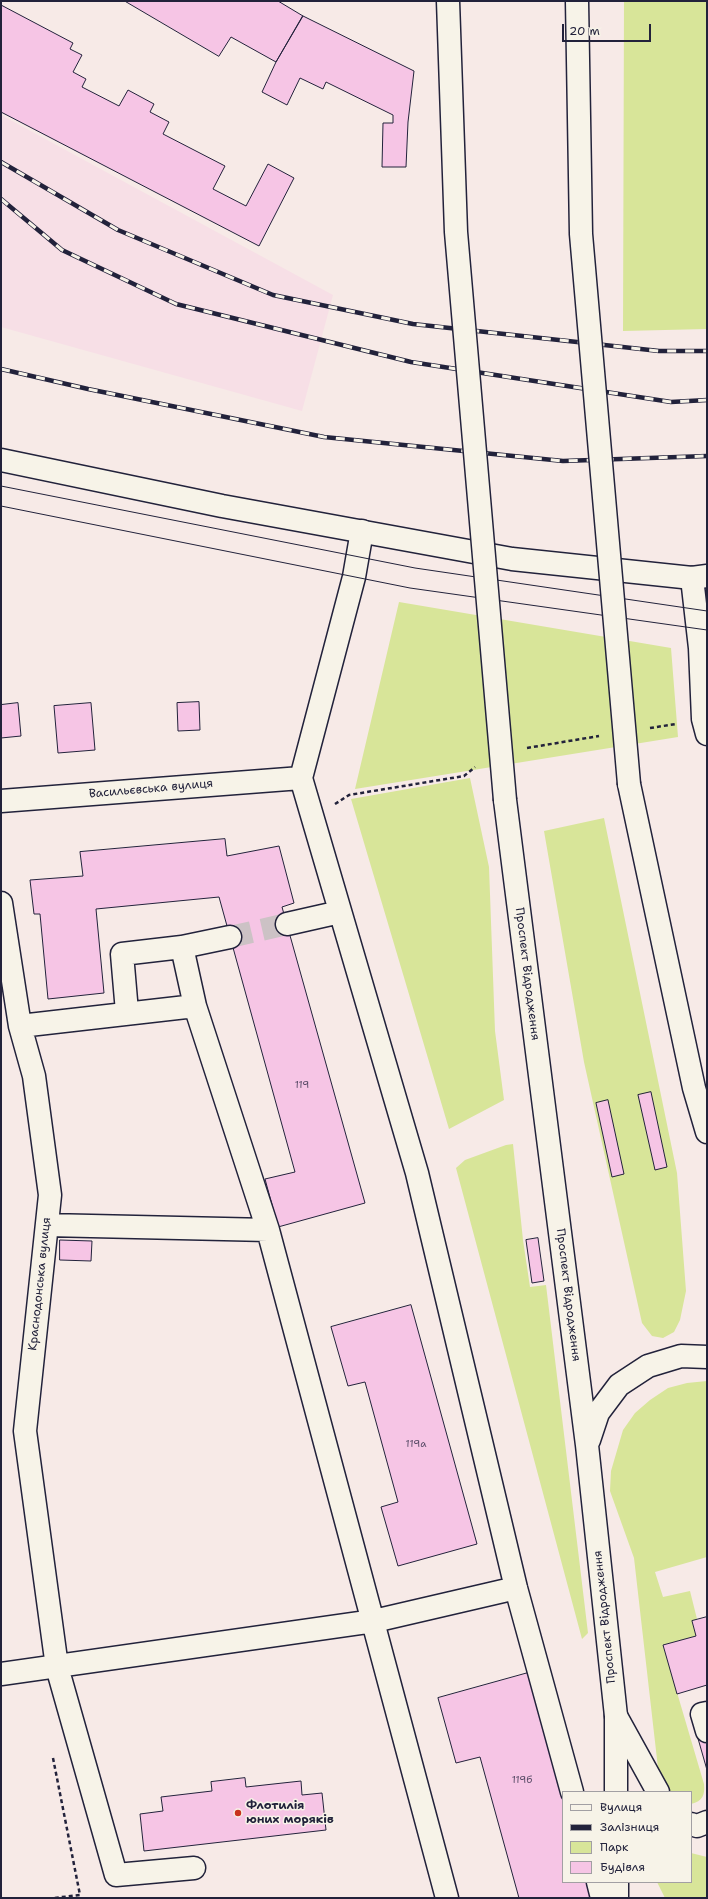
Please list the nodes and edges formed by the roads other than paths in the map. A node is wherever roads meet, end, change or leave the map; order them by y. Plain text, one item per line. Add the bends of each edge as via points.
1 (448, 1) edge
2 (577, 1) edge
3 (1, 460) edge
4 (362, 531) junction
5 (699, 577) edge
6 (707, 734) edge
7 (301, 778) junction
8 (1, 801) edge
9 (1, 903) edge
10 (340, 912) junction
11 (287, 924) tunnel mouth
12 (230, 937) tunnel mouth
13 (182, 947) junction
14 (195, 1006) junction
15 (127, 1012) junction
16 (20, 1026) junction
17 (707, 1132) edge
18 (47, 1225) junction
19 (268, 1230) junction
20 (707, 1357) edge
21 (587, 1445) junction
22 (516, 1588) junction
23 (374, 1621) junction
24 (57, 1668) junction
25 (1, 1674) edge
26 (707, 1713) edge
27 (616, 1716) junction
28 (707, 1730) edge
29 (572, 1791) edge
30 (616, 1791) edge
31 (657, 1791) edge
32 (707, 1822) edge
33 (692, 1824) edge
34 (194, 1868) dead end
35 (598, 1883) edge
36 (617, 1883) edge
37 (447, 1898) edge
38 (602, 1898) edge
39 (617, 1898) edge

1 - 21 main road, Проспект Відродження, bridge via 456,232 505,800
2 - 17 main road, bridge via 581,234 629,784 694,1088
3 - 4 main road via 222,506
4 - 5 main road via 512,559
4 - 7 main road via 354,577
5 - 6 main road via 703,719
7 - 8 main road, Васильєвська вулиця
7 - 10 main road
9 - 16 main road, Краснодонська вулиця
10 - 11 main road
10 - 22 main road via 417,1174
12 - 13 main road
13 - 14 main road
13 - 15 main road via 122,954
14 - 15 main road
14 - 19 main road
15 - 16 main road
16 - 18 main road, Краснодонська вулиця via 35,1084 50,1195
18 - 19 main road
18 - 24 main road, Краснодонська вулиця via 25,1431
19 - 23 main road
20 - 21 main road via 681,1356 648,1366 619,1385 598,1413
21 - 27 main road, Проспект Відродження
22 - 23 main road
22 - 29 main road
23 - 24 main road
23 - 37 main road
24 - 25 main road
24 - 34 main road, Краснодонська вулиця via 116,1875
26 - 28 main road via 702,1714
27 - 30 main road, Проспект Відродження
27 - 31 main road
32 - 33 main road via 697,1826
35 - 38 main road
36 - 39 main road

